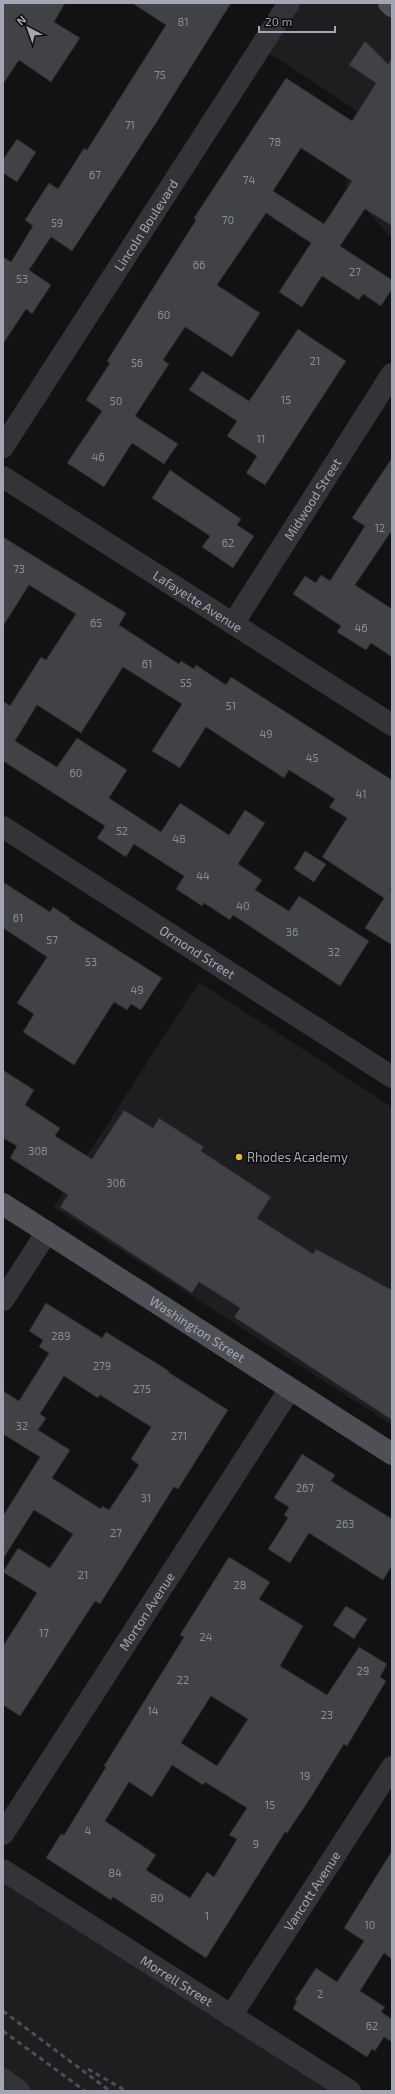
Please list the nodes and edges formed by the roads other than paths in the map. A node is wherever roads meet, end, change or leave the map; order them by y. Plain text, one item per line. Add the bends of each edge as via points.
1 (289, 3) edge
2 (389, 3) edge
3 (392, 6) edge
4 (392, 374) edge
5 (3, 447) edge
6 (3, 477) edge
7 (233, 624) junction
8 (392, 725) edge
9 (3, 827) edge
10 (392, 1077) edge
11 (3, 1204) edge
12 (47, 1232) junction
13 (3, 1300) edge
14 (290, 1389) junction
15 (392, 1454) edge
16 (392, 1767) edge
17 (3, 1834) edge
18 (3, 1870) edge
19 (231, 2016) junction
20 (3, 2079) edge
21 (19, 2091) edge
22 (350, 2091) edge

1 - 5 street, Lincoln Boulevard
2 - 3 main road
4 - 7 street, Midwood Street
6 - 7 street, Lafayette Avenue
7 - 8 street, Lafayette Avenue
9 - 10 street, Ormond Street
11 - 12 main road, Washington Street
12 - 13 street
12 - 14 main road, Washington Street
14 - 15 main road, Washington Street
14 - 17 street, Morton Avenue
16 - 19 street, Vancott Avenue
18 - 19 street, Morrell Street
19 - 22 street, Morrell Street
20 - 21 street

